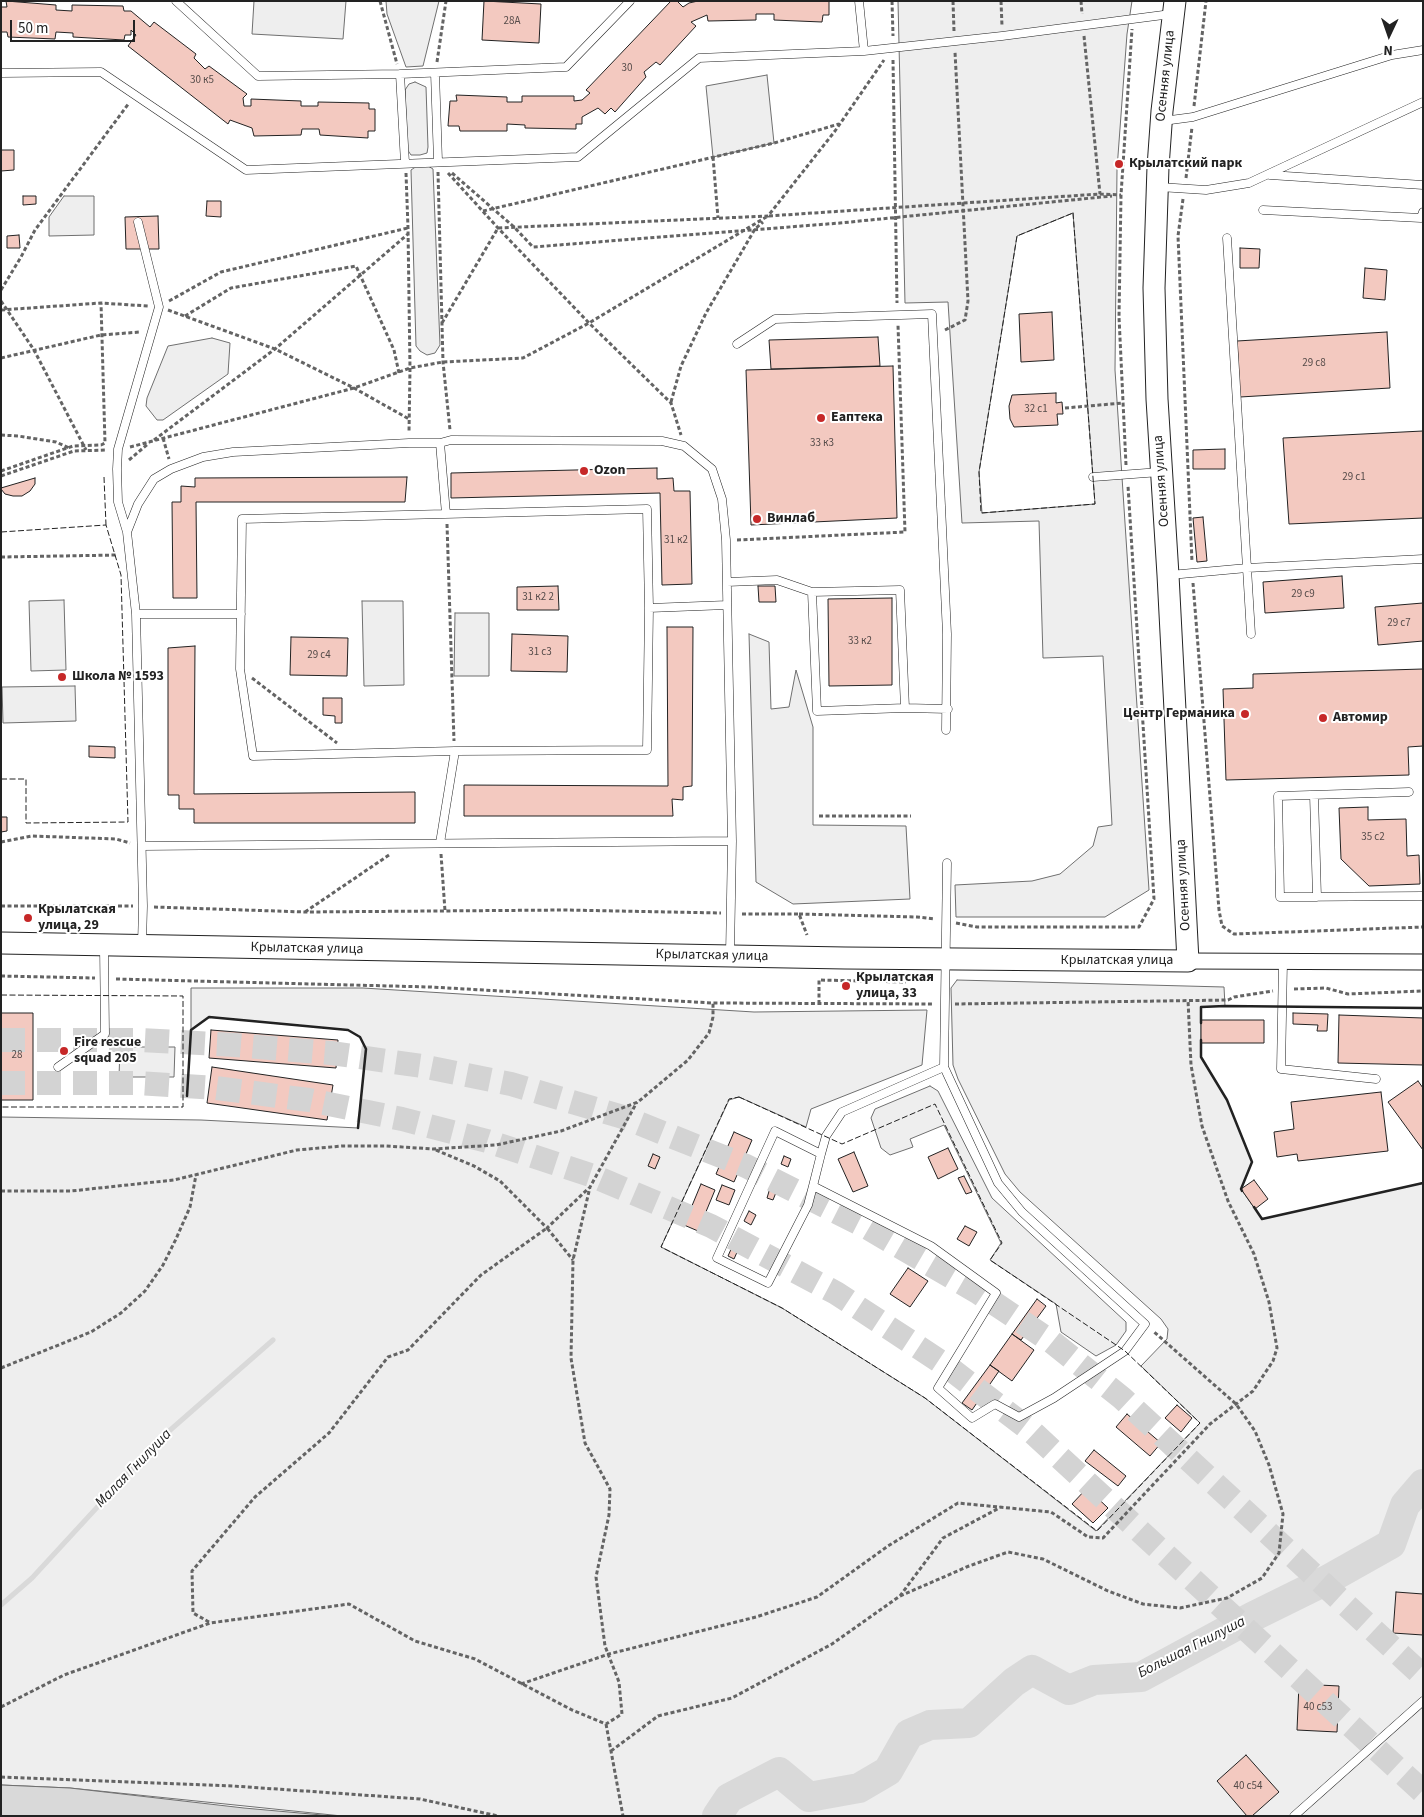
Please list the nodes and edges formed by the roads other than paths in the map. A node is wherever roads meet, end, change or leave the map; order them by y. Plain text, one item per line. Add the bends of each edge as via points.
1 (176, 1) edge
2 (630, 1) edge
3 (859, 1) edge
4 (1176, 5) edge
5 (1423, 50) edge
6 (864, 51) junction
7 (1, 73) edge
8 (435, 73) junction
9 (400, 74) junction
10 (1423, 102) edge
11 (1161, 122) junction
12 (438, 161) junction
13 (405, 163) junction
14 (1268, 174) junction
15 (1423, 185) edge
16 (1157, 187) junction
17 (1263, 210) dead end
18 (1423, 212) edge
19 (138, 222) dead end
20 (1227, 238) dead end
21 (737, 344) dead end
22 (440, 443) junction
23 (1162, 472) junction
24 (1093, 477) dead end
25 (446, 514) junction
26 (126, 532) junction
27 (1423, 559) edge
28 (1247, 568) junction
29 (1168, 575) junction
30 (727, 582) junction
31 (812, 592) junction
32 (727, 605) junction
33 (649, 608) junction
34 (136, 614) junction
35 (241, 614) junction
36 (1251, 634) dead end
37 (905, 708) junction
38 (948, 709) junction
39 (946, 730) dead end
40 (455, 751) junction
41 (1409, 792) dead end
42 (1314, 795) junction
43 (732, 841) junction
44 (440, 843) junction
45 (142, 846) junction
46 (947, 863) dead end
47 (1423, 896) edge
48 (1317, 897) junction
49 (1, 943) edge
50 (104, 945) junction
51 (142, 946) junction
52 (730, 956) junction
53 (946, 960) junction
54 (1188, 961) junction
55 (1284, 962) junction
56 (1423, 962) edge
57 (58, 1067) dead end
58 (944, 1067) junction
59 (1376, 1079) dead end
60 (821, 1154) junction
61 (813, 1186) junction
62 (1423, 1701) edge
63 (1294, 1816) edge

1 - 9 lane via 258,76
2 - 8 lane via 566,67
3 - 6 lane
4 - 6 lane via 1132,20
4 - 11 main road, Осенняя улица
5 - 11 lane via 1392,55 1193,116
6 - 12 lane via 699,58 578,157
7 - 13 lane via 102,72 246,170
8 - 9 lane
8 - 12 lane
9 - 13 lane
10 - 14 lane
11 - 16 main road, Осенняя улица
12 - 13 lane
14 - 15 lane
14 - 16 lane via 1249,183 1206,190
16 - 23 main road, Осенняя улица via 1154,288
17 - 18 lane via 1421,218
19 - 26 lane via 159,307 118,449 118,502
20 - 28 lane
21 - 38 lane via 775,320 932,314
22 - 25 lane
22 - 26 lane via 233,452 203,457 154,479
22 - 30 lane via 451,440 662,441 684,446 712,469 722,499
23 - 24 lane
23 - 29 main road, Осенняя улица
25 - 33 lane via 647,509
25 - 35 lane via 242,519
26 - 34 lane
27 - 28 lane
28 - 29 lane
28 - 36 lane
29 - 54 main road, Осенняя улица
30 - 31 lane via 777,580
30 - 32 lane
31 - 37 lane via 900,590
31 - 37 lane via 817,712
32 - 33 lane
32 - 43 lane
33 - 40 lane via 647,750
34 - 35 lane
34 - 45 lane
35 - 40 lane via 240,669 253,756
37 - 38 lane
38 - 39 lane
40 - 44 lane
41 - 42 lane
42 - 48 lane
42 - 48 lane via 1278,796 1280,897
43 - 44 lane
43 - 52 lane
44 - 45 lane
45 - 51 lane
46 - 53 lane
47 - 48 lane
49 - 50 main road, Крылатская улица
50 - 51 main road, Крылатская улица
50 - 57 lane via 105,1034
51 - 52 main road, Крылатская улица
52 - 53 main road, Крылатская улица
53 - 54 main road, Крылатская улица
53 - 58 lane
54 - 55 street, Крылатская улица
55 - 56 street, Крылатская улица
55 - 59 lane via 1281,1069
58 - 60 lane via 842,1112 826,1136
58 - 61 lane via 998,1183 1022,1212 1146,1324 1125,1351 1019,1417 995,1404 972,1418 938,1388 996,1293 931,1246
60 - 61 lane
60 - 61 lane via 775,1131 717,1258 768,1283 808,1205
62 - 63 lane

